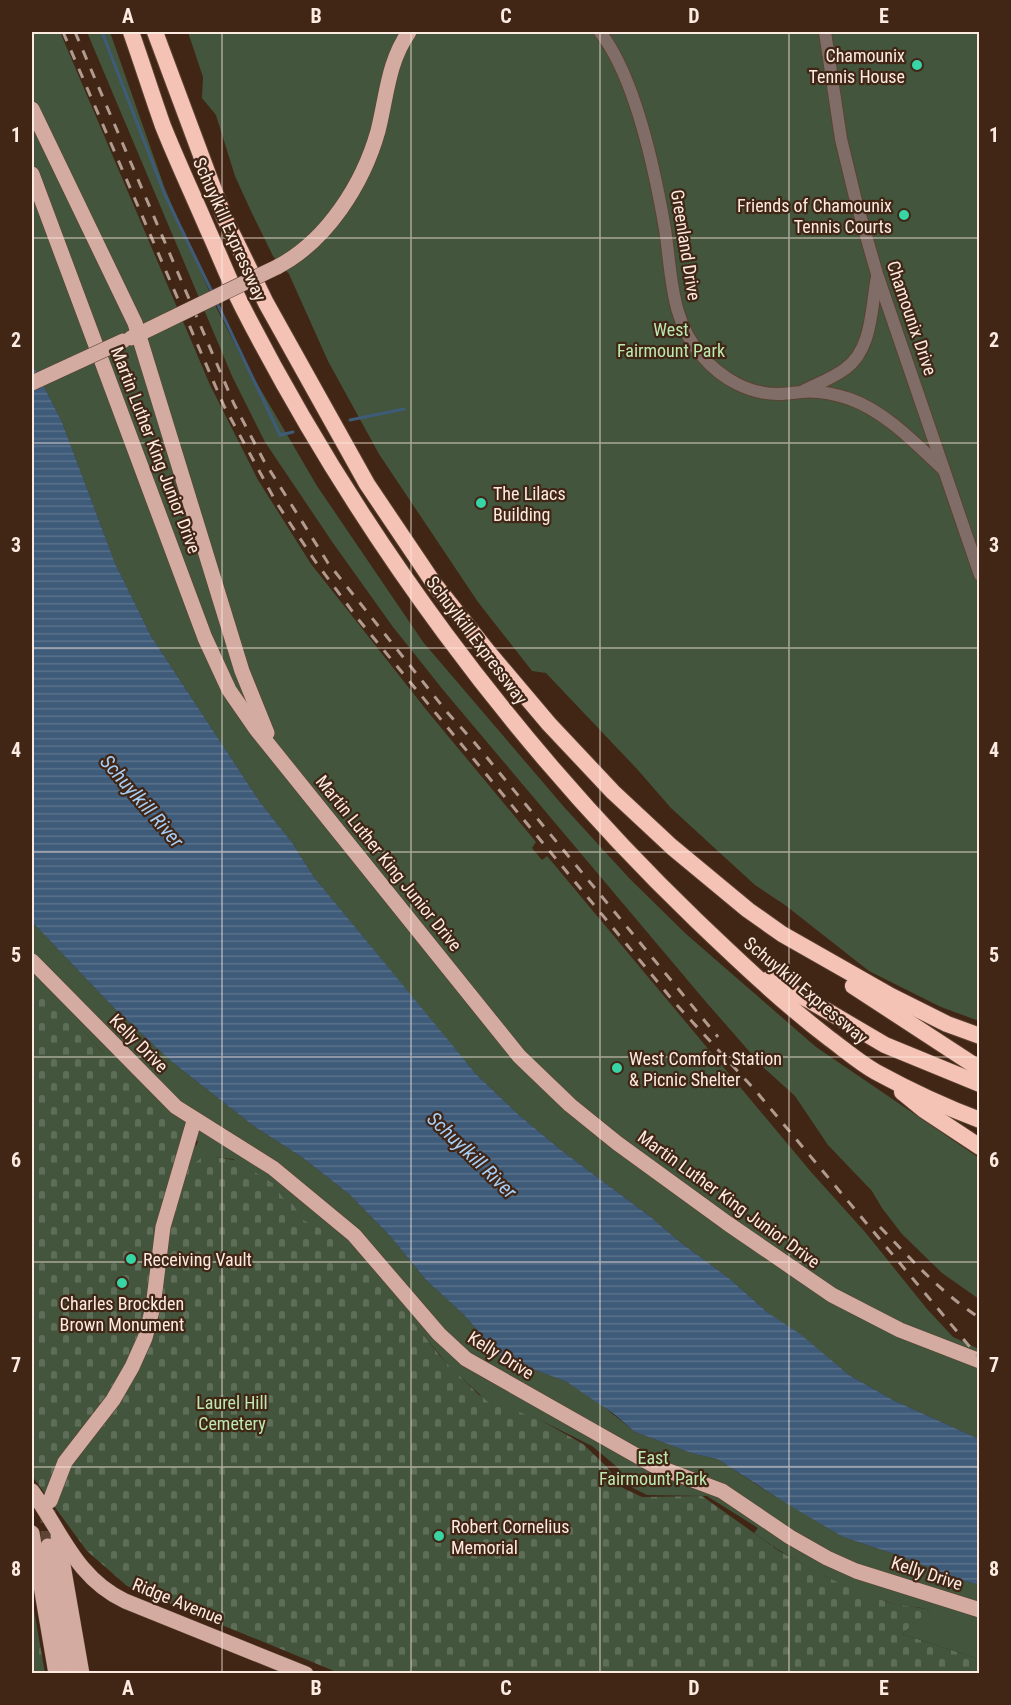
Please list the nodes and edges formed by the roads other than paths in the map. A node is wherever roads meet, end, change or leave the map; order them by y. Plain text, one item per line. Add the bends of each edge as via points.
1 (131, 32) edge
2 (155, 32) edge
3 (410, 32) edge
4 (600, 32) edge
5 (825, 32) edge
6 (32, 109) edge
7 (32, 174) edge
8 (877, 274) junction
9 (139, 334) junction
10 (32, 383) edge
11 (802, 392) junction
12 (944, 470) junction
13 (980, 575) edge
14 (242, 671) junction
15 (229, 690) junction
16 (276, 753) junction
17 (782, 934) junction
18 (32, 962) edge
19 (744, 966) junction
20 (980, 1036) edge
21 (980, 1069) edge
22 (875, 1071) junction
23 (980, 1084) edge
24 (194, 1120) junction
25 (980, 1120) edge
26 (980, 1147) edge
27 (980, 1361) edge
28 (42, 1496) edge
29 (32, 1508) edge
30 (57, 1533) junction
31 (40, 1539) edge
32 (88, 1574) junction
33 (67, 1589) junction
34 (980, 1610) edge
35 (57, 1674) edge
36 (64, 1674) edge
37 (70, 1674) edge
38 (82, 1674) edge
39 (306, 1674) edge

1 - 19 highway, Schuylkill Expressway via 164,127 241,305 356,504 435,618 527,738 618,842
2 - 17 highway, Schuylkill Expressway via 224,217 266,303 367,484 435,585 581,760 697,868
3 - 9 main road, bridge via 391,65 378,130 360,176 314,241 277,267
4 - 11 street, Greenland Drive via 624,75 645,139 662,214 677,312 686,334 709,364 737,384 771,394
5 - 8 street, Chamounix Drive via 842,139
6 - 9 main road
7 - 15 main road, Martin Luther King Junior Drive via 205,638
8 - 11 street, Greenland Drive via 861,352 846,369
8 - 12 street, Chamounix Drive
9 - 10 main road, bridge
9 - 14 main road
11 - 12 street, Greenland Drive via 861,403 892,424
12 - 13 street, Chamounix Drive
14 - 15 main road via 242,680
14 - 16 main road
15 - 16 main road, Martin Luther King Junior Drive
16 - 27 main road, Martin Luther King Junior Drive via 519,1056 570,1105 832,1295 900,1330
17 - 20 highway, Schuylkill Expressway via 919,1011
17 - 21 highway
18 - 24 main road, Kelly Drive via 168,1100
19 - 22 highway, Schuylkill Expressway via 813,1026
19 - 23 highway via 885,1045
22 - 25 highway, Schuylkill Expressway
22 - 26 highway
24 - 28 main road via 163,1227 155,1294 136,1359 68,1448
24 - 34 main road, Kelly Drive via 273,1168 342,1224 466,1359 653,1465 722,1491 827,1558
28 - 30 main road, Ridge Avenue
29 - 30 main road, Ridge Avenue
30 - 32 main road, Ridge Avenue
30 - 33 main road
31 - 35 main road
31 - 36 main road
31 - 37 main road
32 - 33 main road via 75,1578
32 - 39 main road, Ridge Avenue via 100,1587 125,1601
33 - 38 main road

